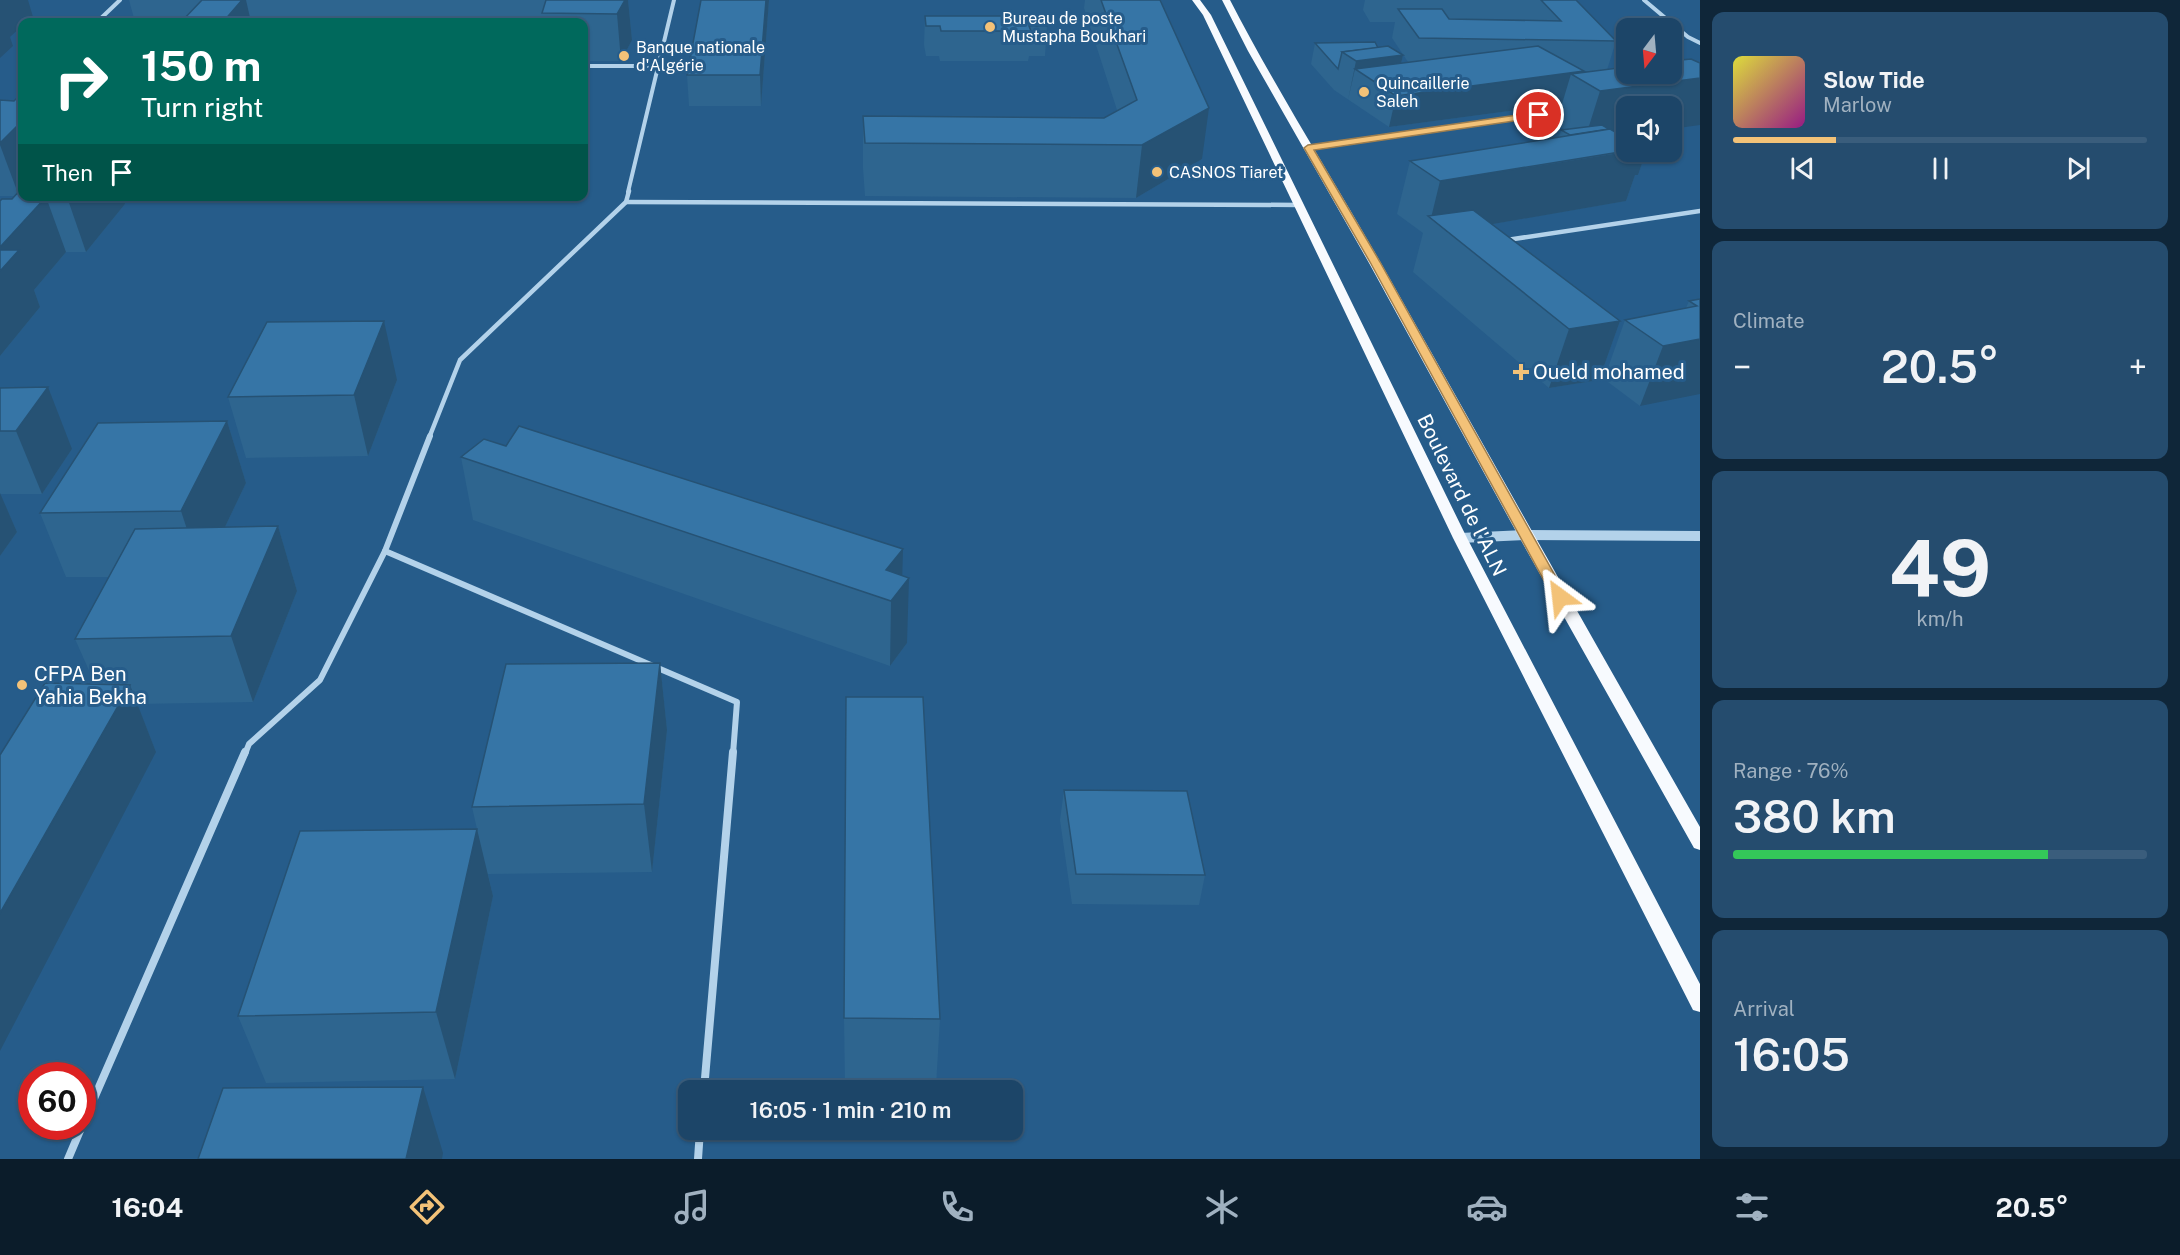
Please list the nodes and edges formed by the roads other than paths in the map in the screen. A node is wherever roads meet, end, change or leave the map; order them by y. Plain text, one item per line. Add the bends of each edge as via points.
1 (120, 0) edge
2 (674, 0) edge
3 (1196, 0) edge
4 (1644, 0) edge
5 (1229, 2) edge
6 (101, 18) edge
7 (1700, 43) edge
8 (588, 66) edge
9 (659, 66) junction
10 (1575, 110) dead end
11 (1308, 148) junction
12 (626, 202) junction
13 (1299, 205) junction
14 (1700, 211) edge
15 (1512, 251) edge
16 (1525, 535) junction
17 (1700, 536) edge
18 (1460, 537) junction
19 (385, 551) junction
20 (1700, 843) edge
21 (1700, 1004) edge
22 (705, 1080) edge
23 (96, 1094) edge
24 (76, 1140) edge
25 (699, 1140) edge
26 (68, 1159) edge
27 (698, 1159) edge

1 - 6 street
2 - 9 street
3 - 13 main road, Boulevard de l'ALN via 1207,15
4 - 7 street
5 - 11 main road, Boulevard de l'ALN via 1248,44
8 - 9 street
9 - 12 street
10 - 11 street
11 - 16 main road, Boulevard de l'ALN
12 - 13 street
12 - 19 street via 460,360
13 - 18 main road, Boulevard de l'ALN
14 - 15 street via 1507,240
16 - 17 street
16 - 18 street
16 - 20 main road, Boulevard de l'ALN
18 - 21 main road, Boulevard de l'ALN
19 - 22 street via 736,702
19 - 23 street via 320,680 249,744
24 - 26 street
25 - 27 street

